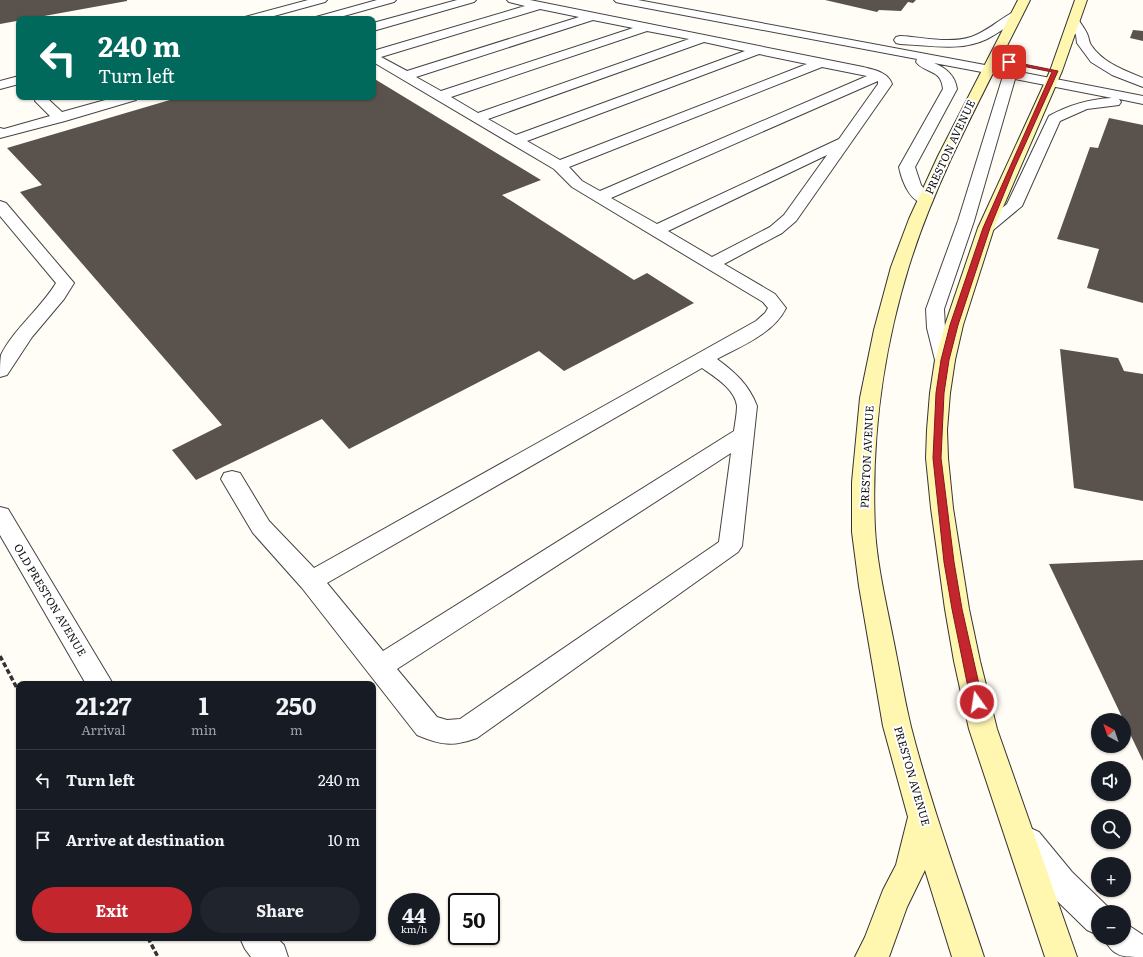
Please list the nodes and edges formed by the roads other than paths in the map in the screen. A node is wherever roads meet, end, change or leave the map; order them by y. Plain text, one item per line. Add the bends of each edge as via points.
1 (321, 0) edge
2 (390, 0) edge
3 (470, 0) edge
4 (512, 0) edge
5 (625, 0) edge
6 (677, 0) edge
7 (1024, 0) edge
8 (1081, 0) edge
9 (538, 5) junction
10 (287, 9) junction
11 (1017, 14) junction
12 (260, 16) edge
13 (299, 16) dead end
14 (331, 16) edge
15 (598, 18) junction
16 (1074, 22) junction
17 (771, 23) junction
18 (376, 26) edge
19 (646, 27) junction
20 (702, 39) junction
21 (893, 40) junction
22 (879, 48) junction
23 (753, 49) junction
24 (376, 55) edge
25 (376, 58) edge
26 (820, 62) junction
27 (992, 65) junction
28 (1010, 75) junction
29 (406, 76) junction
30 (879, 76) junction
31 (1053, 77) junction
32 (16, 81) edge
33 (1143, 82) edge
34 (0, 85) edge
35 (1143, 87) edge
36 (440, 96) junction
37 (42, 100) edge
38 (121, 100) edge
39 (1143, 102) edge
40 (60, 118) junction
41 (477, 118) junction
42 (1, 134) edge
43 (516, 140) junction
44 (845, 141) junction
45 (559, 166) junction
46 (598, 197) junction
47 (925, 200) junction
48 (0, 206) edge
49 (986, 228) junction
50 (656, 231) junction
51 (711, 264) junction
52 (703, 359) junction
53 (945, 360) junction
54 (0, 371) edge
55 (744, 434) junction
56 (232, 479) dead end
57 (0, 515) edge
58 (311, 581) junction
59 (379, 667) junction
60 (98, 681) edge
61 (923, 817) junction
62 (1013, 819) junction
63 (1091, 914) edge
64 (259, 941) edge
65 (1129, 945) edge
66 (1143, 955) edge
67 (272, 957) edge
68 (871, 957) edge
69 (968, 957) edge
70 (1061, 957) edge

1 - 10 street
2 - 14 street
3 - 18 street
4 - 9 street
5 - 15 street
5 - 17 street
6 - 17 street
7 - 11 main road, PRESTON AVENUE
8 - 16 main road
9 - 15 street
9 - 24 street
10 - 12 street
10 - 13 street
11 - 21 street via 983,36 963,42
11 - 27 main road, PRESTON AVENUE
15 - 19 street
15 - 29 street
16 - 31 main road
16 - 33 street via 1095,58 1117,72
17 - 21 street
17 - 22 street
17 - 23 street
19 - 20 street
19 - 36 street
20 - 23 street
20 - 41 street
21 - 27 street
22 - 27 street
22 - 47 street via 932,67 943,73 950,82 950,89 907,167 914,189
23 - 26 street
23 - 43 street
25 - 29 street
26 - 30 street
26 - 45 street
27 - 28 street
27 - 31 street
27 - 47 main road, PRESTON AVENUE
28 - 31 street
28 - 53 street via 966,220 935,309 934,321
29 - 36 street
30 - 44 street via 885,84
30 - 46 street
31 - 35 street
31 - 39 street
31 - 49 main road
32 - 34 street
36 - 41 street
37 - 40 street
38 - 40 street
39 - 49 street via 1083,105 1054,118 1014,206
40 - 42 street
41 - 43 street
43 - 45 street
44 - 50 street
44 - 51 street via 784,224
45 - 46 street via 577,184
46 - 50 street
47 - 61 main road, PRESTON AVENUE via 900,268 878,351 870,398 863,482 864,532 882,649 897,726
48 - 54 street via 65,284 25,334
49 - 53 main road
50 - 51 street
51 - 52 street via 769,298 777,308 763,325
52 - 55 street via 731,380 745,397 747,406
52 - 58 street
53 - 62 main road via 940,393 937,458 949,562 967,661 984,729
55 - 59 street
55 - 59 street via 730,546 481,721 453,733 427,726
56 - 58 street via 261,527
57 - 60 street, OLD PRESTON AVENUE
58 - 59 street
61 - 68 main road via 910,869
61 - 69 main road, PRESTON AVENUE
62 - 63 street via 1046,868
62 - 70 main road
64 - 67 street
65 - 66 street

